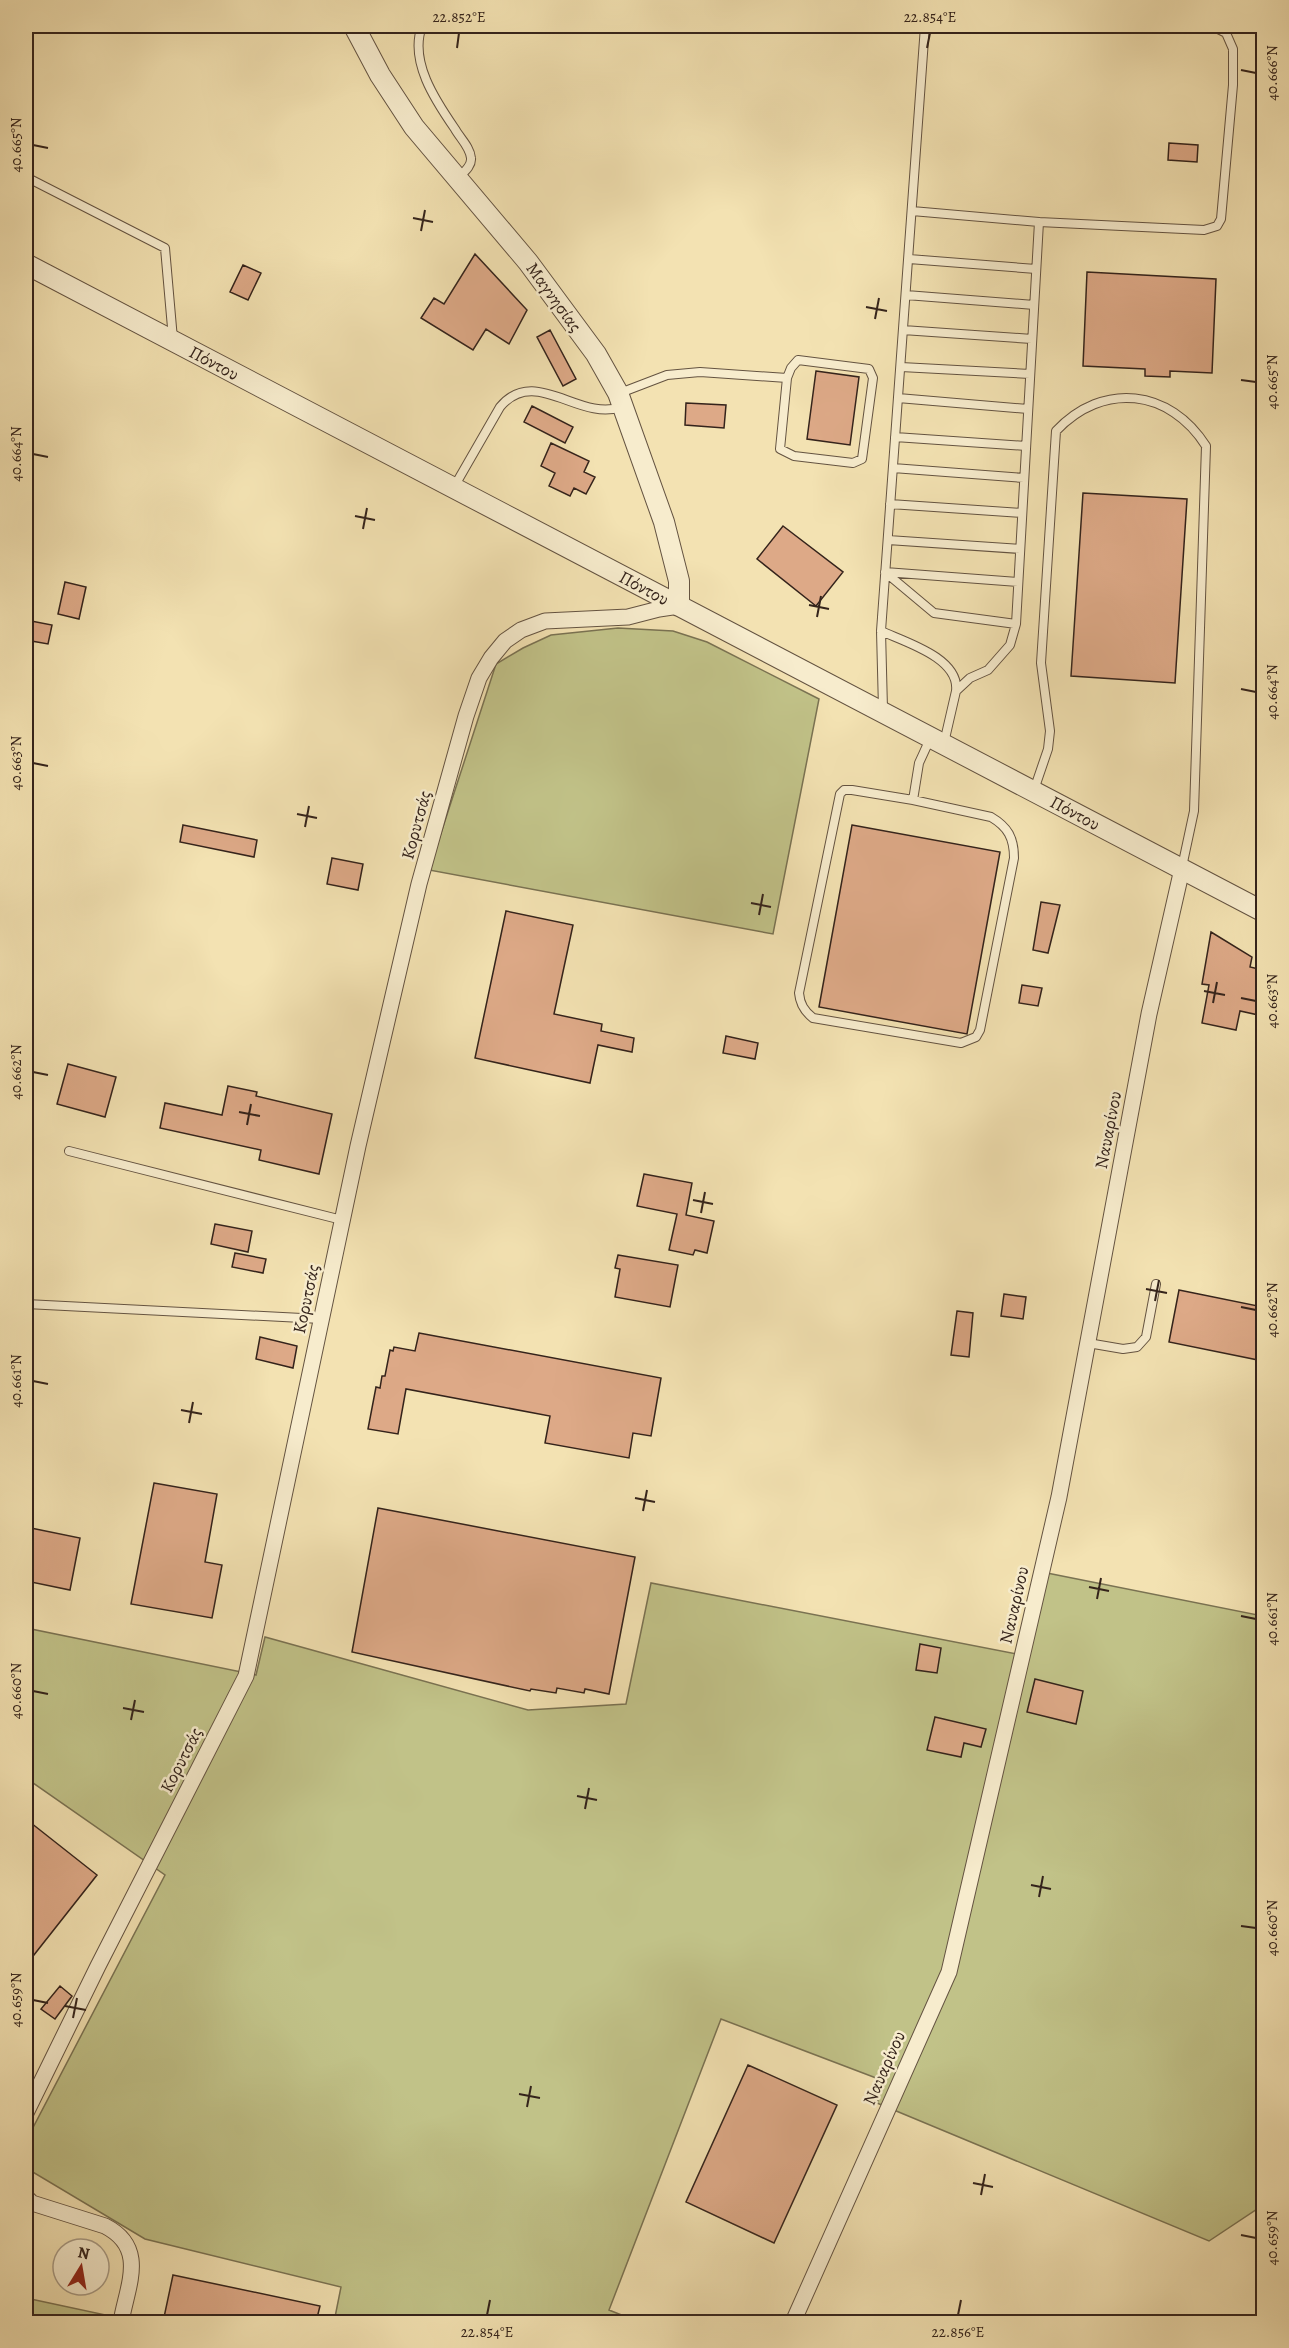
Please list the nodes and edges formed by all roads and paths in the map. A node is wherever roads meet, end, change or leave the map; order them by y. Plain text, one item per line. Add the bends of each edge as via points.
1 (354, 26) edge
2 (422, 26) edge
3 (925, 26) edge
4 (1212, 26) edge
5 (26, 177) edge
6 (458, 178) junction
7 (912, 211) junction
8 (1039, 222) junction
9 (909, 259) junction
10 (26, 264) edge
11 (1036, 269) junction
12 (906, 295) junction
13 (1034, 305) junction
14 (903, 330) junction
15 (1032, 339) junction
16 (174, 342) junction
17 (901, 367) junction
18 (1030, 374) junction
19 (787, 378) junction
20 (898, 398) junction
21 (621, 400) junction
22 (1028, 409) junction
23 (895, 436) junction
24 (1026, 446) junction
25 (893, 468) junction
26 (1024, 478) junction
27 (453, 488) junction
28 (890, 504) junction
29 (1022, 513) junction
30 (888, 540) junction
31 (1020, 549) junction
32 (885, 572) junction
33 (1018, 582) junction
34 (680, 606) junction
35 (1016, 624) junction
36 (881, 631) junction
37 (956, 691) junction
38 (883, 713) junction
39 (937, 741) junction
40 (1033, 791) junction
41 (913, 800) junction
42 (1182, 869) junction
43 (1263, 912) edge
44 (69, 1151) dead end
45 (342, 1220) junction
46 (1156, 1284) dead end
47 (26, 1304) edge
48 (321, 1319) junction
49 (1088, 1343) junction
50 (26, 2113) edge
51 (26, 2198) edge
52 (121, 2322) edge
53 (793, 2322) edge

1 - 6 street, Μαγνησίας via 414,127
2 - 6 lane via 417,46 419,58 429,84 471,156 470,165
3 - 7 lane
4 - 8 lane via 1226,33 1233,50 1221,219 1217,226 1204,230
5 - 16 lane via 165,248
6 - 21 street, Μαγνησίας via 528,262 596,354
7 - 8 lane
7 - 9 lane
8 - 11 lane
9 - 11 lane
9 - 12 lane
10 - 16 street, Πόντου
11 - 13 lane
12 - 13 lane
12 - 14 lane
13 - 15 lane
14 - 15 lane
14 - 17 lane
15 - 18 lane
16 - 27 street, Πόντου
17 - 18 lane
17 - 20 lane
18 - 22 lane
19 - 19 lane via 780,449 794,456 843,462 862,459 873,378 869,369 798,360
19 - 21 lane via 700,372 667,375
20 - 22 lane
20 - 23 lane
21 - 27 lane via 612,410 592,409 543,392 518,393 500,407
21 - 34 street, Μαγνησίας via 672,548 680,581
22 - 24 lane
23 - 24 lane
23 - 25 lane
24 - 26 lane
25 - 26 lane
25 - 28 lane
26 - 29 lane
27 - 34 street, Πόντου
28 - 29 lane
28 - 30 lane
29 - 31 lane
30 - 31 lane
30 - 32 lane
31 - 33 lane
32 - 33 lane
32 - 35 lane via 934,613
32 - 36 lane
33 - 35 lane
34 - 38 street, Πόντου
34 - 45 street, Κορυτσάς via 628,617 545,621 521,630 498,650 479,678 419,884
35 - 37 lane via 1010,645 988,670 970,678
36 - 37 lane via 949,666
36 - 38 lane
37 - 39 lane
38 - 39 street, Πόντου
39 - 40 street, Πόντου
39 - 41 lane via 919,763
40 - 42 street, Πόντου
40 - 42 lane via 1050,731 1041,663 1056,431 1078,412 1104,400 1148,401 1182,418 1206,446 1194,811
41 - 41 lane via 991,817 1001,823 1014,843 980,1030 976,1037 961,1043 813,1018 800,1001 840,794 852,789
42 - 43 street, Πόντου
42 - 49 street, Ναυαρίνου via 1149,1014
44 - 45 lane
45 - 48 street, Κορυτσάς
46 - 49 lane via 1146,1337 1137,1347 1123,1349
47 - 48 lane
48 - 50 street, Κορυτσάς via 246,1676
49 - 53 street, Ναυαρίνου via 1059,1497 949,1972
51 - 52 street via 114,2230 127,2244 132,2272

